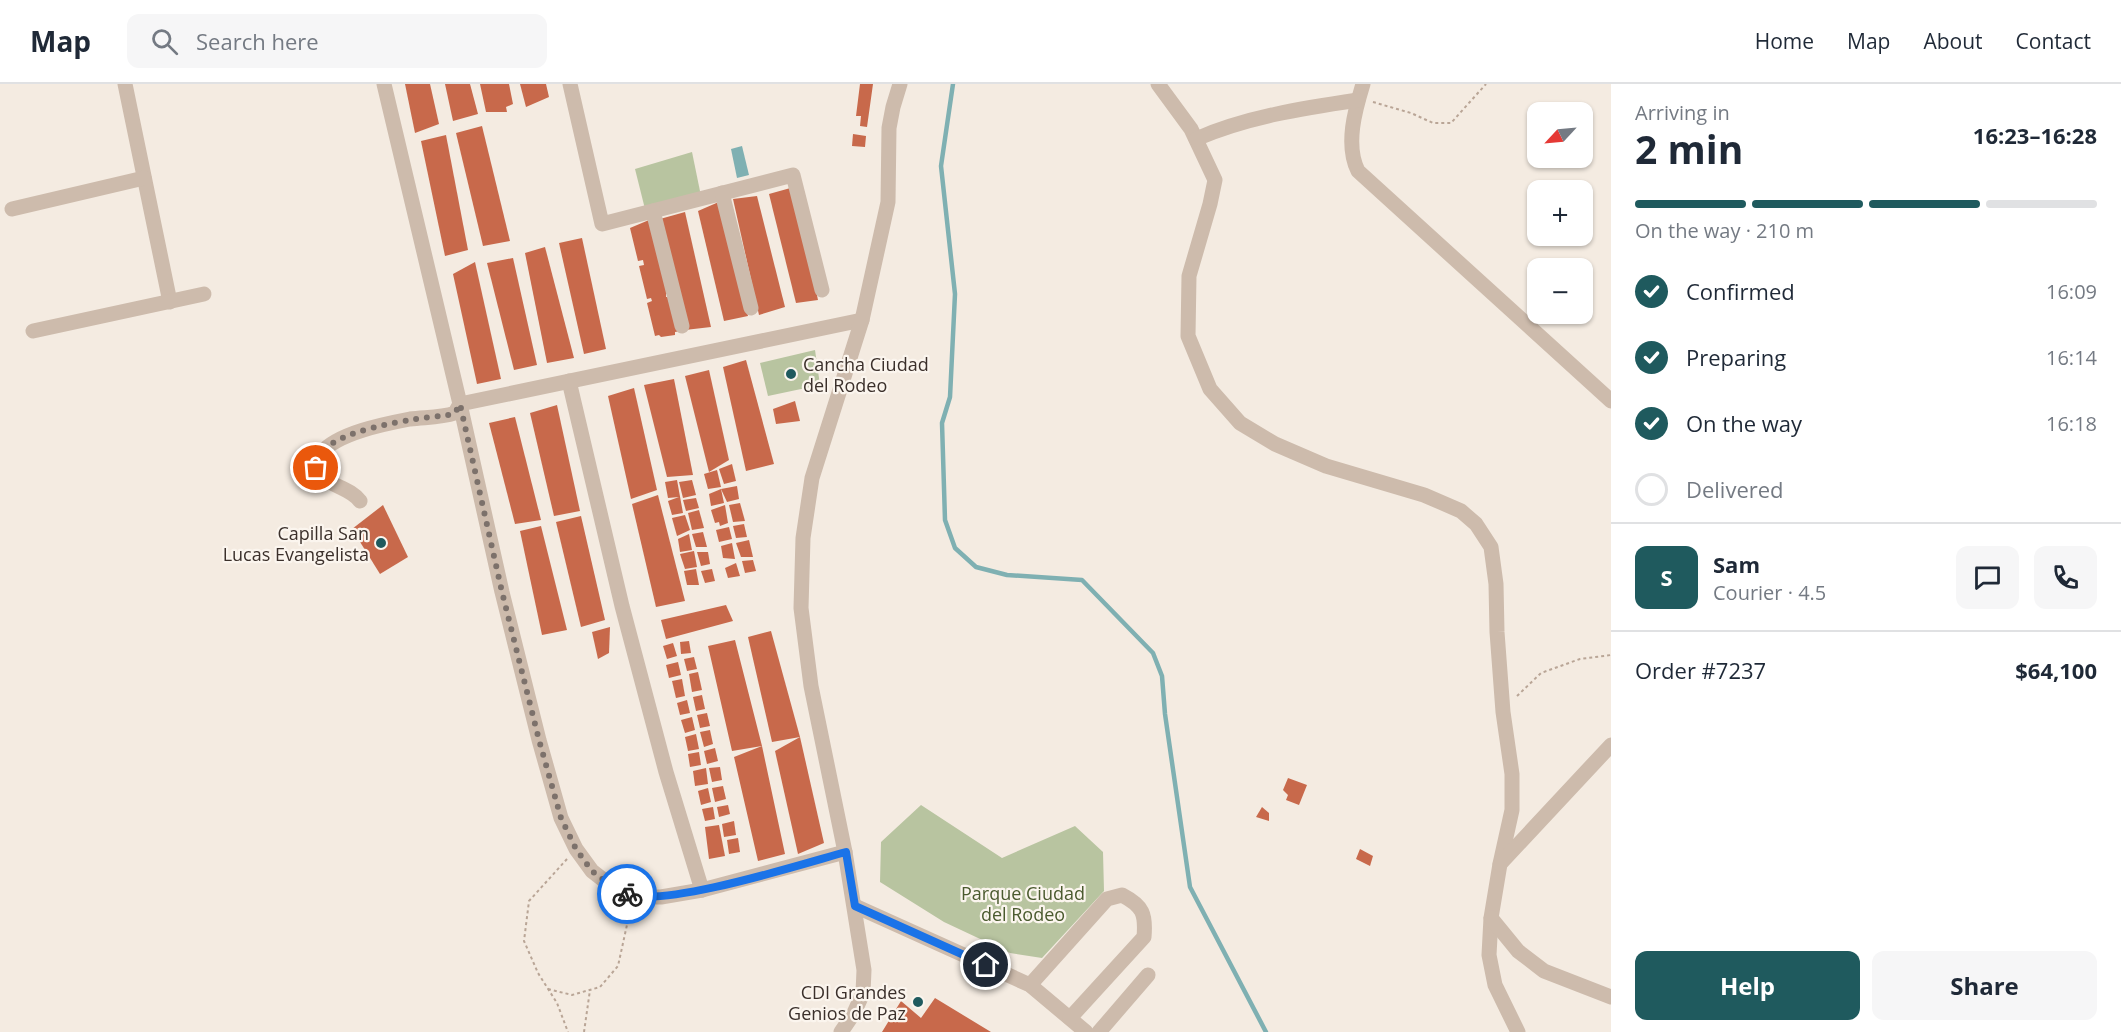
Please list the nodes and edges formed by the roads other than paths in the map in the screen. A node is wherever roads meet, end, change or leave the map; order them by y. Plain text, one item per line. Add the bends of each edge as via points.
1 (125, 84) edge
2 (384, 84) edge
3 (570, 84) edge
4 (900, 84) edge
5 (1158, 84) edge
6 (1363, 84) edge
7 (1358, 100) junction
8 (1196, 139) junction
9 (144, 178) junction
10 (722, 193) junction
11 (12, 209) dead end
12 (653, 211) junction
13 (822, 290) dead end
14 (204, 294) dead end
15 (170, 302) junction
16 (751, 308) dead end
17 (862, 320) junction
18 (682, 326) dead end
19 (33, 331) dead end
20 (569, 381) junction
21 (1611, 401) edge
22 (460, 404) junction
23 (360, 501) dead end
24 (1611, 745) edge
25 (846, 852) junction
26 (1500, 864) junction
27 (702, 890) junction
28 (855, 906) junction
29 (1491, 918) junction
30 (1148, 975) dead end
31 (1030, 985) junction
32 (1611, 998) edge
33 (1070, 1018) junction
34 (841, 1032) edge
35 (1086, 1032) edge
36 (1099, 1032) edge
37 (1518, 1032) edge

1 - 9 street
2 - 22 street
3 - 12 street via 602,224
4 - 17 street via 889,128 888,202
5 - 8 street
6 - 7 street
7 - 8 street via 1235,124
7 - 21 street via 1351,147 1358,171
8 - 26 street via 1215,180 1189,276 1188,336 1210,389 1240,423 1275,444 1326,466 1424,495 1461,511 1476,524 1491,547 1503,712 1512,774 1512,810
9 - 11 street
9 - 15 street
10 - 12 street
10 - 13 street via 793,176
10 - 16 street
12 - 18 street
14 - 15 street
15 - 19 street
17 - 20 street
17 - 25 street via 812,478 802,561 801,608 811,686
20 - 22 street
20 - 27 street via 643,684
22 - 23 street via 455,413 390,423 324,449 316,458 318,472
22 - 27 street via 539,740 561,818 576,849 592,871 615,889 634,897
24 - 26 street
25 - 27 street
25 - 28 street
26 - 29 street
28 - 31 street
28 - 34 street via 864,970 863,993
29 - 32 street via 1518,951 1544,971
29 - 37 street via 1489,955 1495,985
30 - 36 street
31 - 33 street
31 - 33 street via 1107,899 1122,895 1136,903 1145,919 1144,937
33 - 35 street

